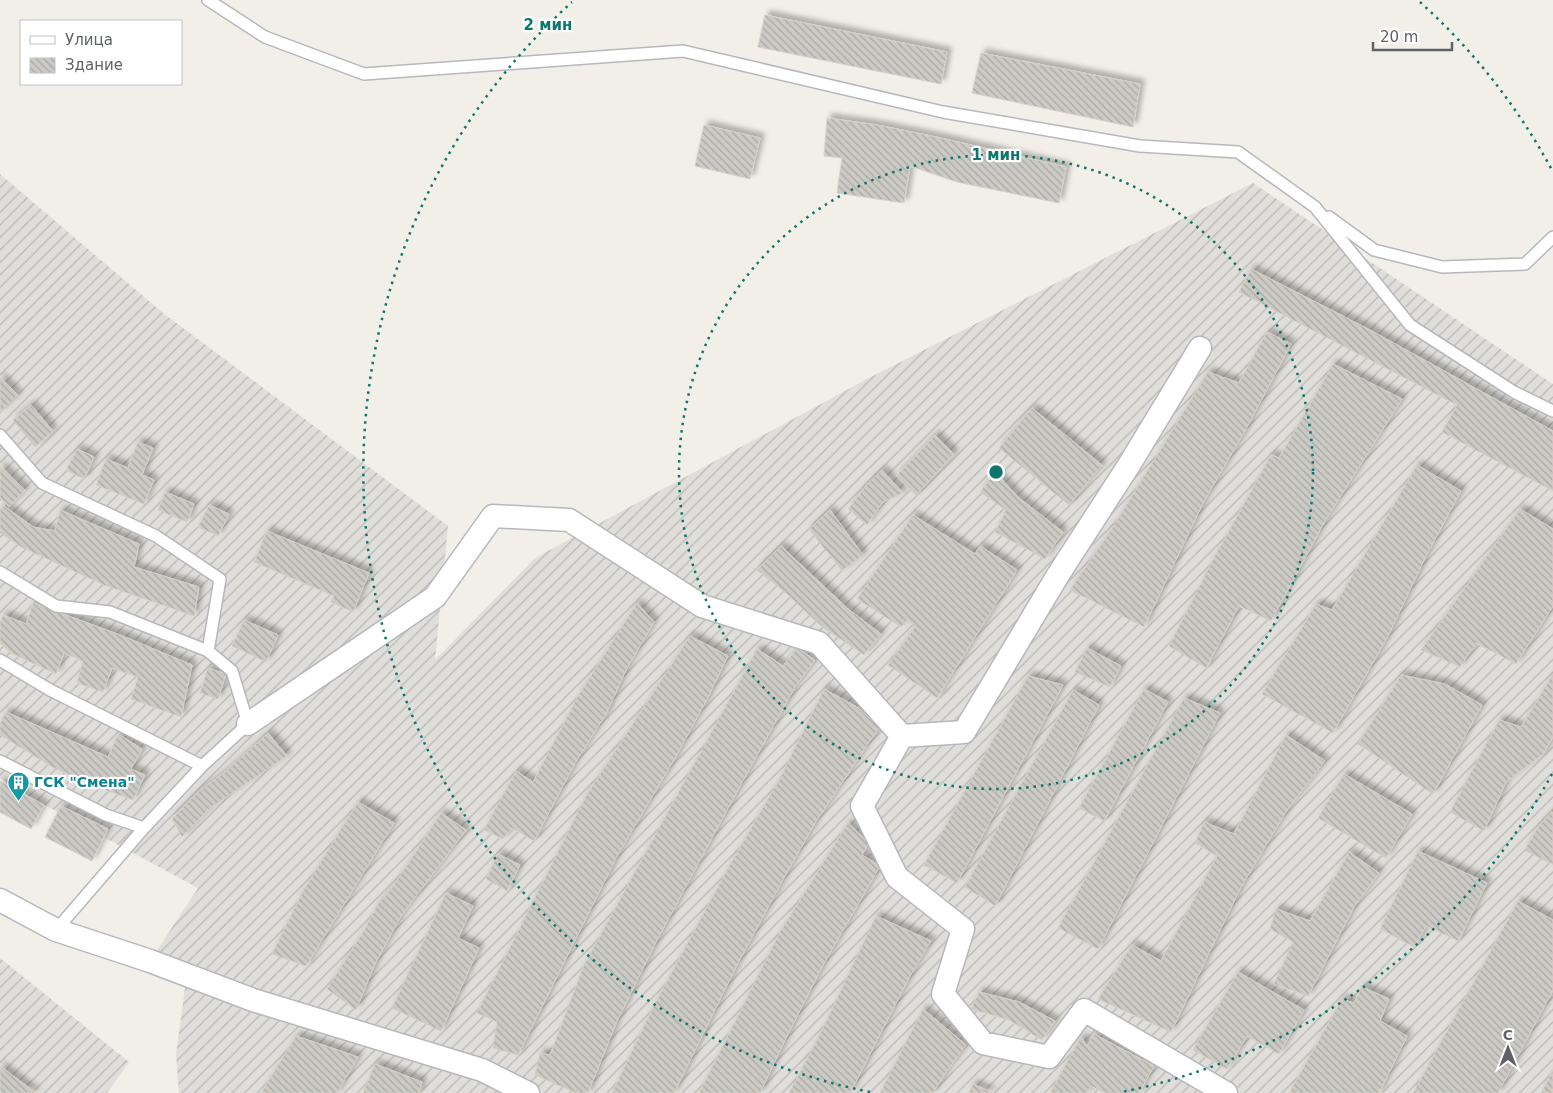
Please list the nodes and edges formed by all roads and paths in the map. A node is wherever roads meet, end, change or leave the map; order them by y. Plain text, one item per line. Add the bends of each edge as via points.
1 (208, 0) edge
2 (1315, 207) junction
3 (1553, 237) edge
4 (1200, 348) dead end
5 (1553, 411) edge
6 (0, 435) edge
7 (0, 572) edge
8 (208, 651) junction
9 (0, 660) edge
10 (248, 724) junction
11 (902, 736) junction
12 (0, 761) edge
13 (202, 766) junction
14 (144, 828) junction
15 (0, 900) edge
16 (56, 930) junction
17 (528, 1093) edge
18 (1226, 1093) edge

1 - 2 lane via 265,38 364,74 683,51 943,112 1140,146 1238,152
2 - 3 lane via 1374,250 1442,267 1525,264
2 - 5 lane via 1410,325 1514,392
4 - 11 street via 964,732
6 - 8 lane via 42,483 156,536 220,579
7 - 8 lane via 56,606 110,612
8 - 10 lane via 232,671
9 - 13 lane via 50,690
10 - 11 street via 435,597 493,516 569,520 702,606 819,643
10 - 13 lane
11 - 18 street via 862,806 897,877 962,929 943,994 982,1043 1049,1057 1084,1010
12 - 14 lane via 106,815
13 - 14 lane
14 - 16 lane
15 - 16 street
16 - 17 street via 253,1000 482,1070

